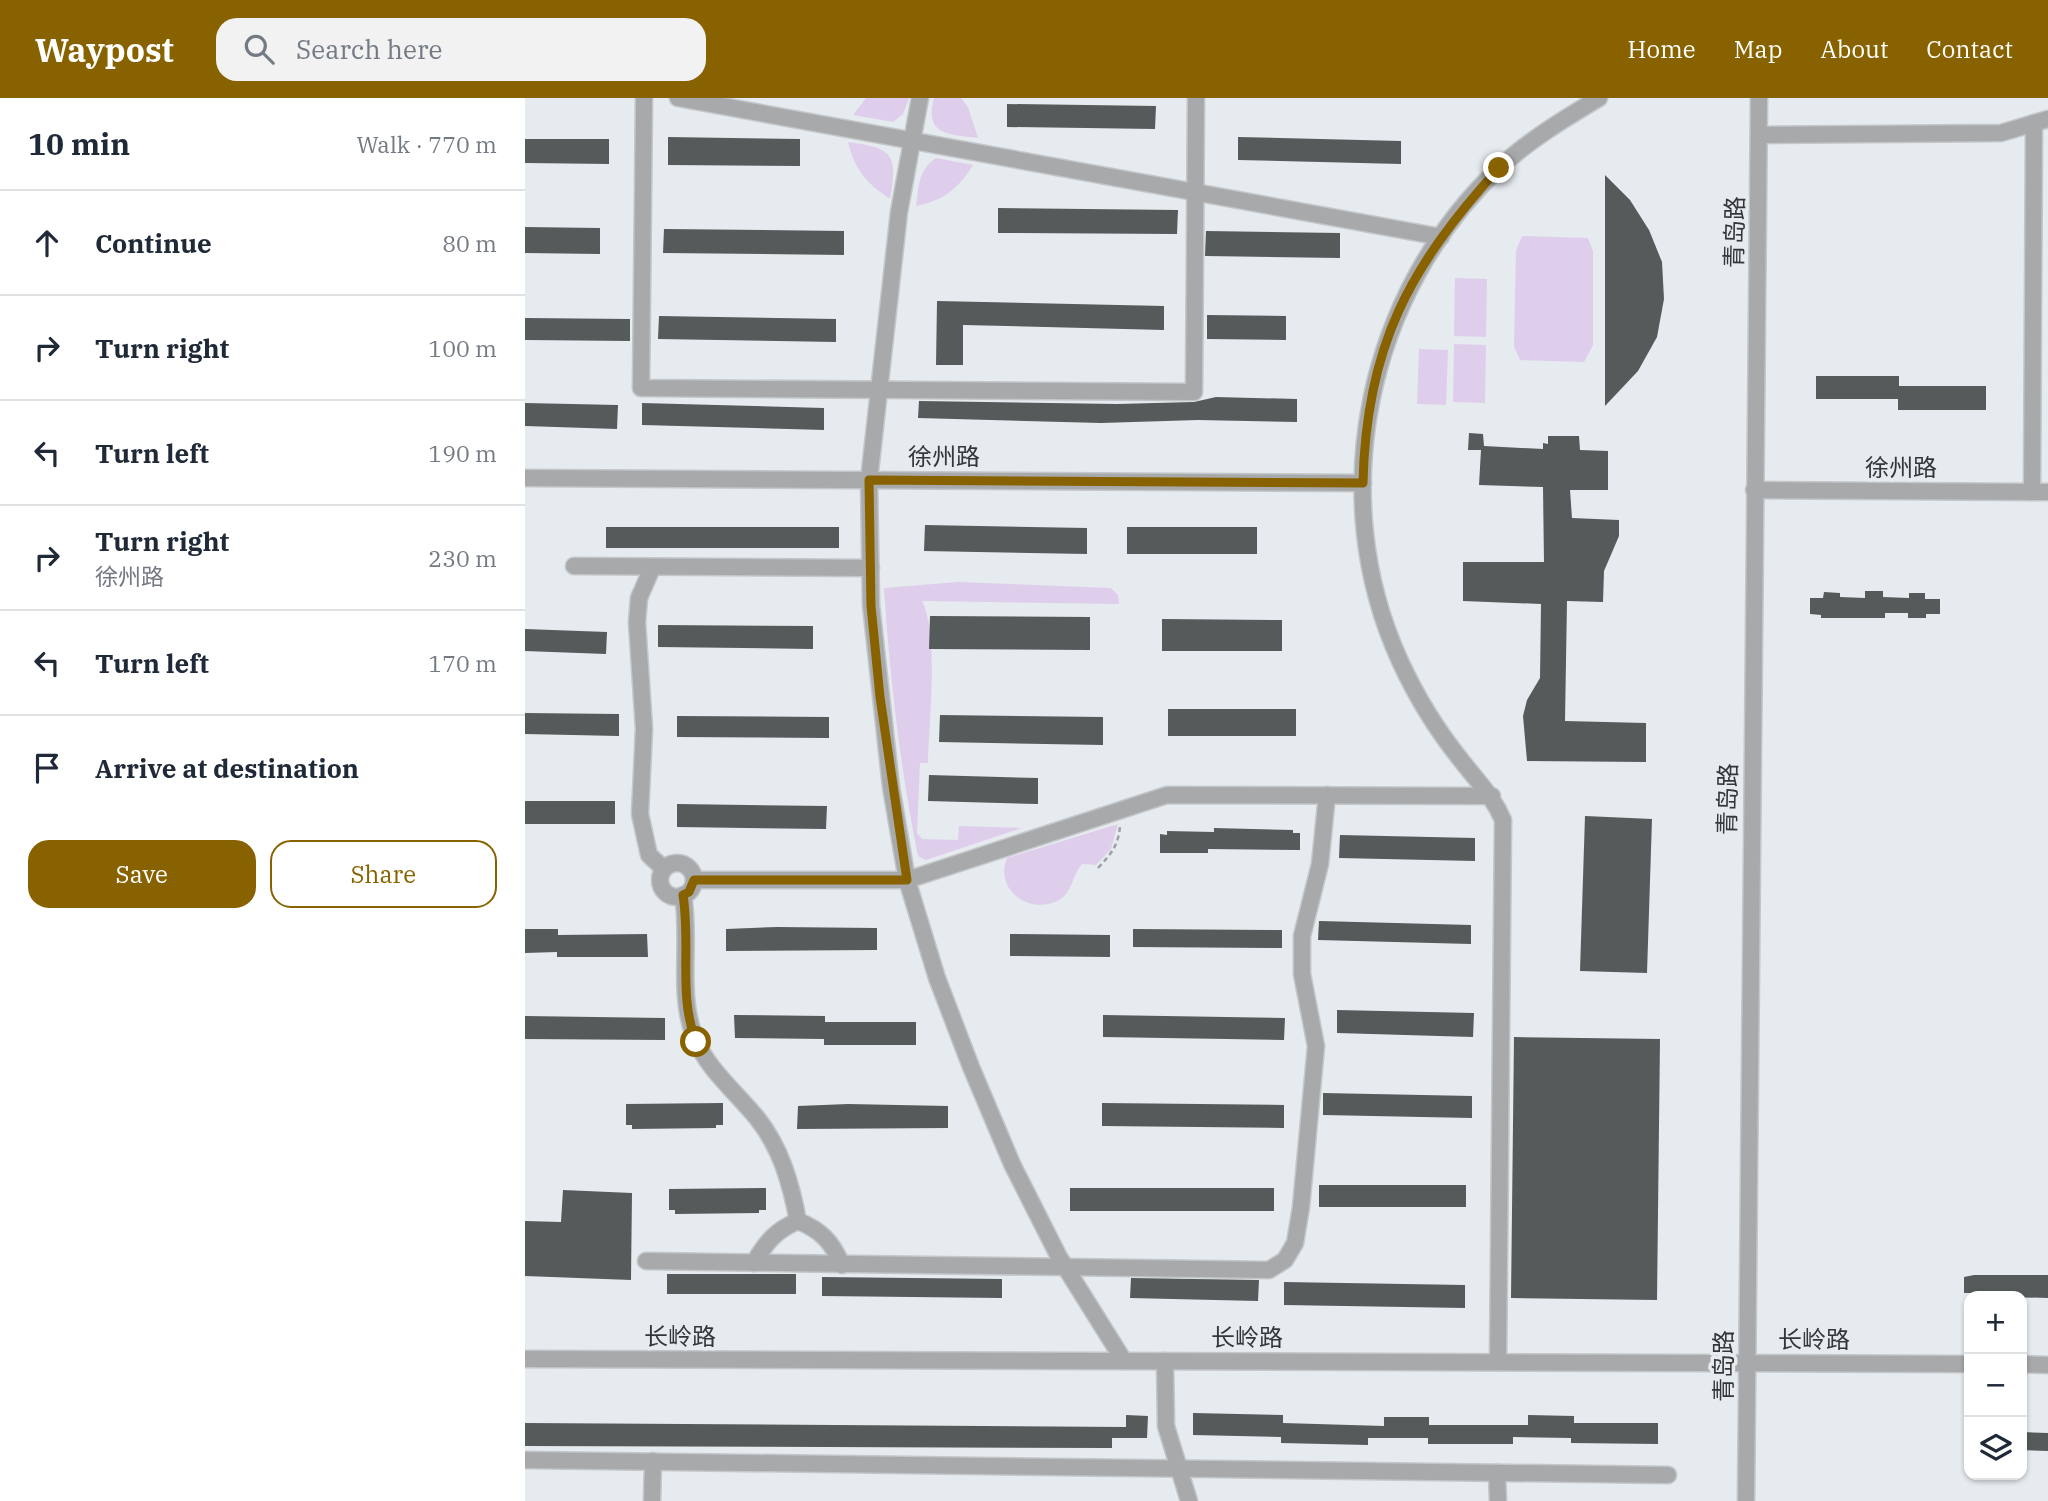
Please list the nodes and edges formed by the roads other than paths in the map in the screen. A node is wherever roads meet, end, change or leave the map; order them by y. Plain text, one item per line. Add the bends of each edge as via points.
1 (644, 98) edge
2 (678, 98) edge
3 (920, 98) edge
4 (1196, 98) edge
5 (1599, 98) edge
6 (1759, 98) edge
7 (2041, 121) edge
8 (1760, 135) junction
9 (912, 141) junction
10 (1195, 192) junction
11 (1441, 237) junction
12 (878, 392) junction
13 (525, 478) edge
14 (869, 480) junction
15 (1363, 483) junction
16 (1754, 490) junction
17 (2040, 492) edge
18 (574, 566) dead end
19 (652, 568) junction
20 (871, 568) junction
21 (1327, 795) junction
22 (1492, 796) junction
23 (664, 869) junction
24 (694, 880) junction
25 (907, 880) junction
26 (683, 895) junction
27 (798, 1222) junction
28 (646, 1261) dead end
29 (754, 1263) junction
30 (842, 1265) junction
31 (1066, 1268) junction
32 (525, 1359) edge
33 (1124, 1361) junction
34 (1165, 1361) junction
35 (1498, 1362) junction
36 (1746, 1362) junction
37 (1964, 1364) edge
38 (2027, 1364) edge
39 (2048, 1364) edge
40 (525, 1460) edge
41 (653, 1461) junction
42 (1179, 1467) junction
43 (1497, 1473) junction
44 (1668, 1475) dead end
45 (652, 1501) edge
46 (1189, 1501) edge
47 (1498, 1501) edge
48 (1746, 1501) edge

1 - 12 street via 641,388
2 - 9 street
3 - 9 street
4 - 10 street
5 - 11 street via 1550,127 1499,168
6 - 8 street, 青岛路
7 - 8 street via 2001,133
7 - 17 street
8 - 16 street, 青岛路
9 - 10 street
9 - 12 street
10 - 11 street
10 - 12 street via 1194,393
11 - 15 street via 1417,270 1388,332 1372,390
12 - 14 street
13 - 14 street, 徐州路
14 - 15 street, 徐州路
14 - 20 street
15 - 22 street via 1366,551 1375,597 1399,659 1424,709
16 - 17 street, 徐州路
16 - 36 street, 青岛路
18 - 19 street
19 - 20 street
19 - 23 street via 639,598 637,622 644,729 640,814 649,855
20 - 25 street via 880,697
21 - 22 street
21 - 25 street via 1167,795
21 - 31 street via 1320,864 1302,936 1302,974 1316,1046 1295,1243 1286,1260 1269,1270
22 - 35 street via 1503,820
23 - 24 street via 684,864
23 - 26 street via 660,880 665,891
24 - 25 street
24 - 26 street
25 - 31 street via 971,1067 1012,1164
26 - 27 street via 687,1017 696,1042 758,1119 776,1149 790,1181
27 - 29 street via 767,1240
27 - 30 street via 823,1234
28 - 29 street
29 - 30 street
30 - 31 street
31 - 33 street
32 - 33 street, 长岭路
33 - 34 street, 长岭路
34 - 35 street, 长岭路
34 - 42 street via 1166,1426
35 - 36 street, 长岭路
36 - 37 street, 长岭路
36 - 48 street, 青岛路
38 - 39 street
40 - 41 street
41 - 42 street
41 - 45 street
42 - 43 street
42 - 46 street
43 - 44 street
43 - 47 street

